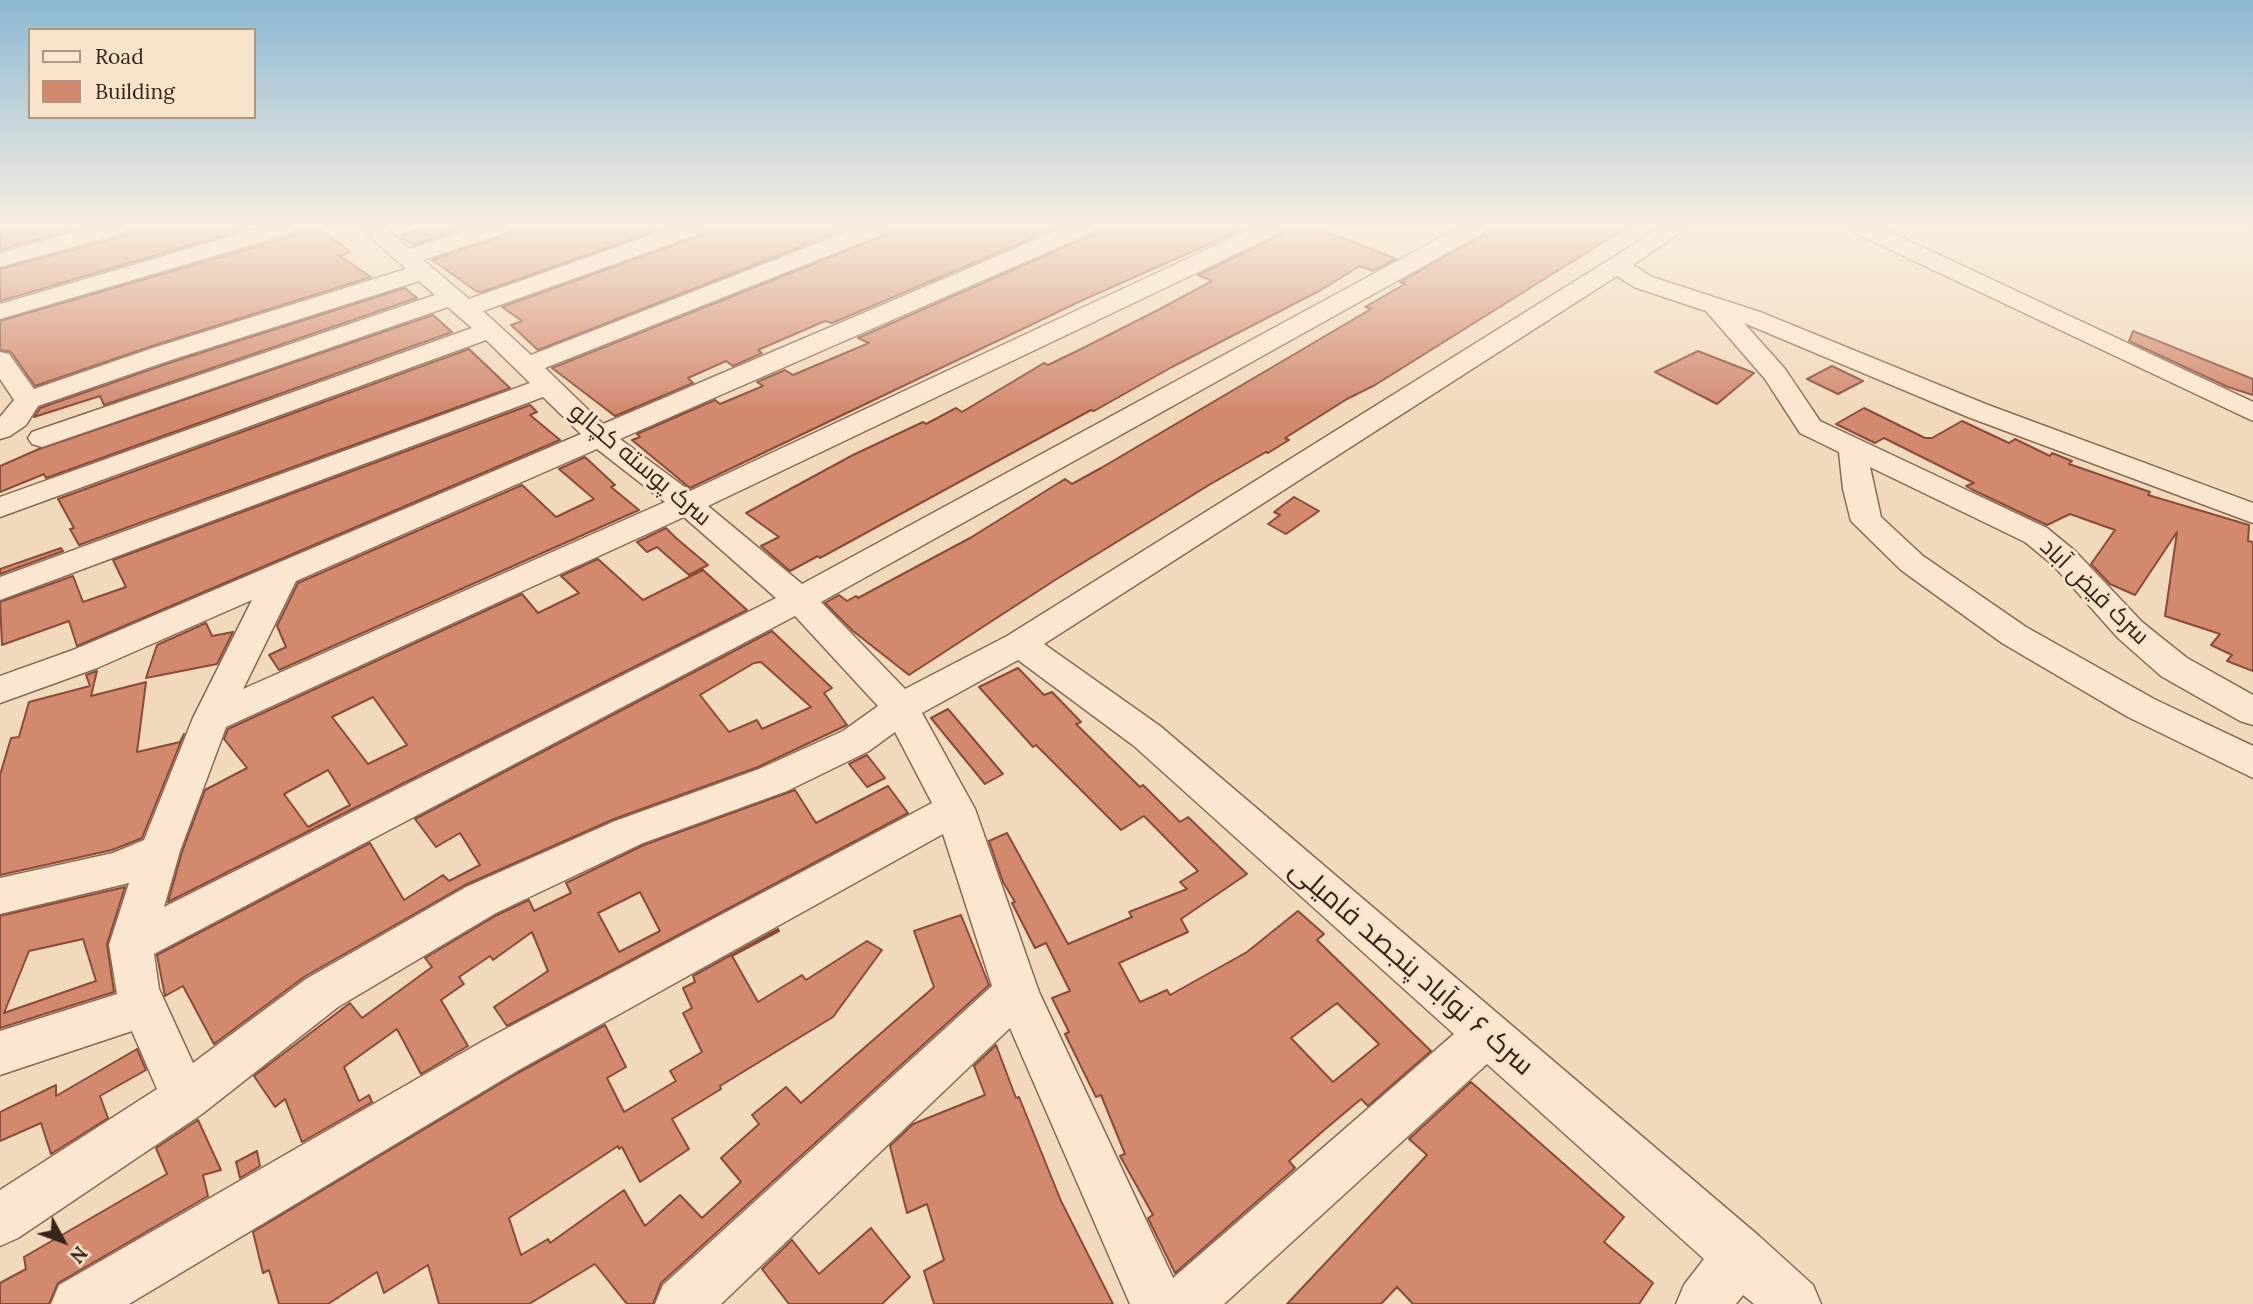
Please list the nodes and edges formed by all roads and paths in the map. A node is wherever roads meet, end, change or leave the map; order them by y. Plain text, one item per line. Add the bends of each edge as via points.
1 (78, 289) edge
2 (346, 289) edge
3 (442, 289) edge
4 (503, 289) edge
5 (738, 289) edge
6 (944, 289) edge
7 (1143, 289) edge
8 (1364, 289) edge
9 (1581, 289) edge
10 (1663, 289) edge
11 (1991, 289) edge
12 (459, 303) junction
13 (1717, 308) junction
14 (0, 312) edge
15 (490, 330) junction
16 (0, 360) edge
17 (538, 376) junction
18 (28, 400) junction
19 (2253, 413) edge
20 (0, 430) edge
21 (42, 438) dead end
22 (601, 439) junction
23 (1853, 446) junction
24 (687, 505) junction
25 (0, 508) edge
26 (2253, 514) edge
27 (283, 574) junction
28 (0, 589) edge
29 (799, 600) junction
30 (1019, 644) junction
31 (0, 690) edge
32 (901, 708) junction
33 (2253, 712) edge
34 (211, 718) junction
35 (2253, 763) edge
36 (955, 809) junction
37 (160, 851) junction
38 (0, 896) edge
39 (131, 945) junction
40 (1017, 992) junction
41 (145, 1006) junction
42 (1486, 1035) junction
43 (0, 1053) edge
44 (185, 1098) junction
45 (0, 1220) edge
46 (1740, 1255) junction
47 (78, 1304) edge
48 (682, 1304) edge
49 (1157, 1304) edge
50 (1184, 1304) edge
51 (1703, 1304) edge
52 (1794, 1304) edge

1 - 14 street
2 - 18 street
3 - 12 street, سرک پوسته کچالو
4 - 12 street
5 - 17 street
6 - 22 street
7 - 24 street
8 - 29 street
9 - 30 street
10 - 13 street
11 - 19 street
12 - 15 street, سرک پوسته کچالو
12 - 21 street
13 - 23 street, سرک فيض آباد via 1776,375 1810,427
13 - 26 street via 1751,317 1978,411
15 - 17 street, سرک پوسته کچالو
15 - 25 street
16 - 18 street
17 - 22 street, سرک پوسته کچالو
17 - 28 street
18 - 20 street via 16,419
22 - 24 street, سرک پوسته کچالو
22 - 27 street
23 - 33 street, سرک فيض آباد via 2036,535 2073,566 2130,630 2174,667
23 - 35 street via 1867,521 1912,563 2014,635 2141,708
24 - 29 street, سرک پوسته کچالو
24 - 34 street
27 - 31 street via 85,659
27 - 34 street
29 - 32 street, سرک پوسته کچالو
29 - 39 street
30 - 32 street
30 - 42 street, سرک ۶ نوآباد پنجصد فامیلی via 1147,736
32 - 36 street, سرک پوسته کچالو
32 - 44 street via 856,741 774,780 629,832 481,900 322,993
34 - 37 street
36 - 40 street, سرک پوسته کچالو
36 - 47 street via 500,1056
37 - 38 street via 120,869
37 - 39 street
39 - 41 street via 137,989
40 - 48 street
40 - 49 street, سرک پوسته کچالو
41 - 43 street
41 - 44 street
42 - 46 street, سرک ۶ نوآباد پنجصد فامیلی
42 - 50 street
44 - 45 street
46 - 51 street
46 - 52 street, سرک ۶ نوآباد پنجصد فامیلی

